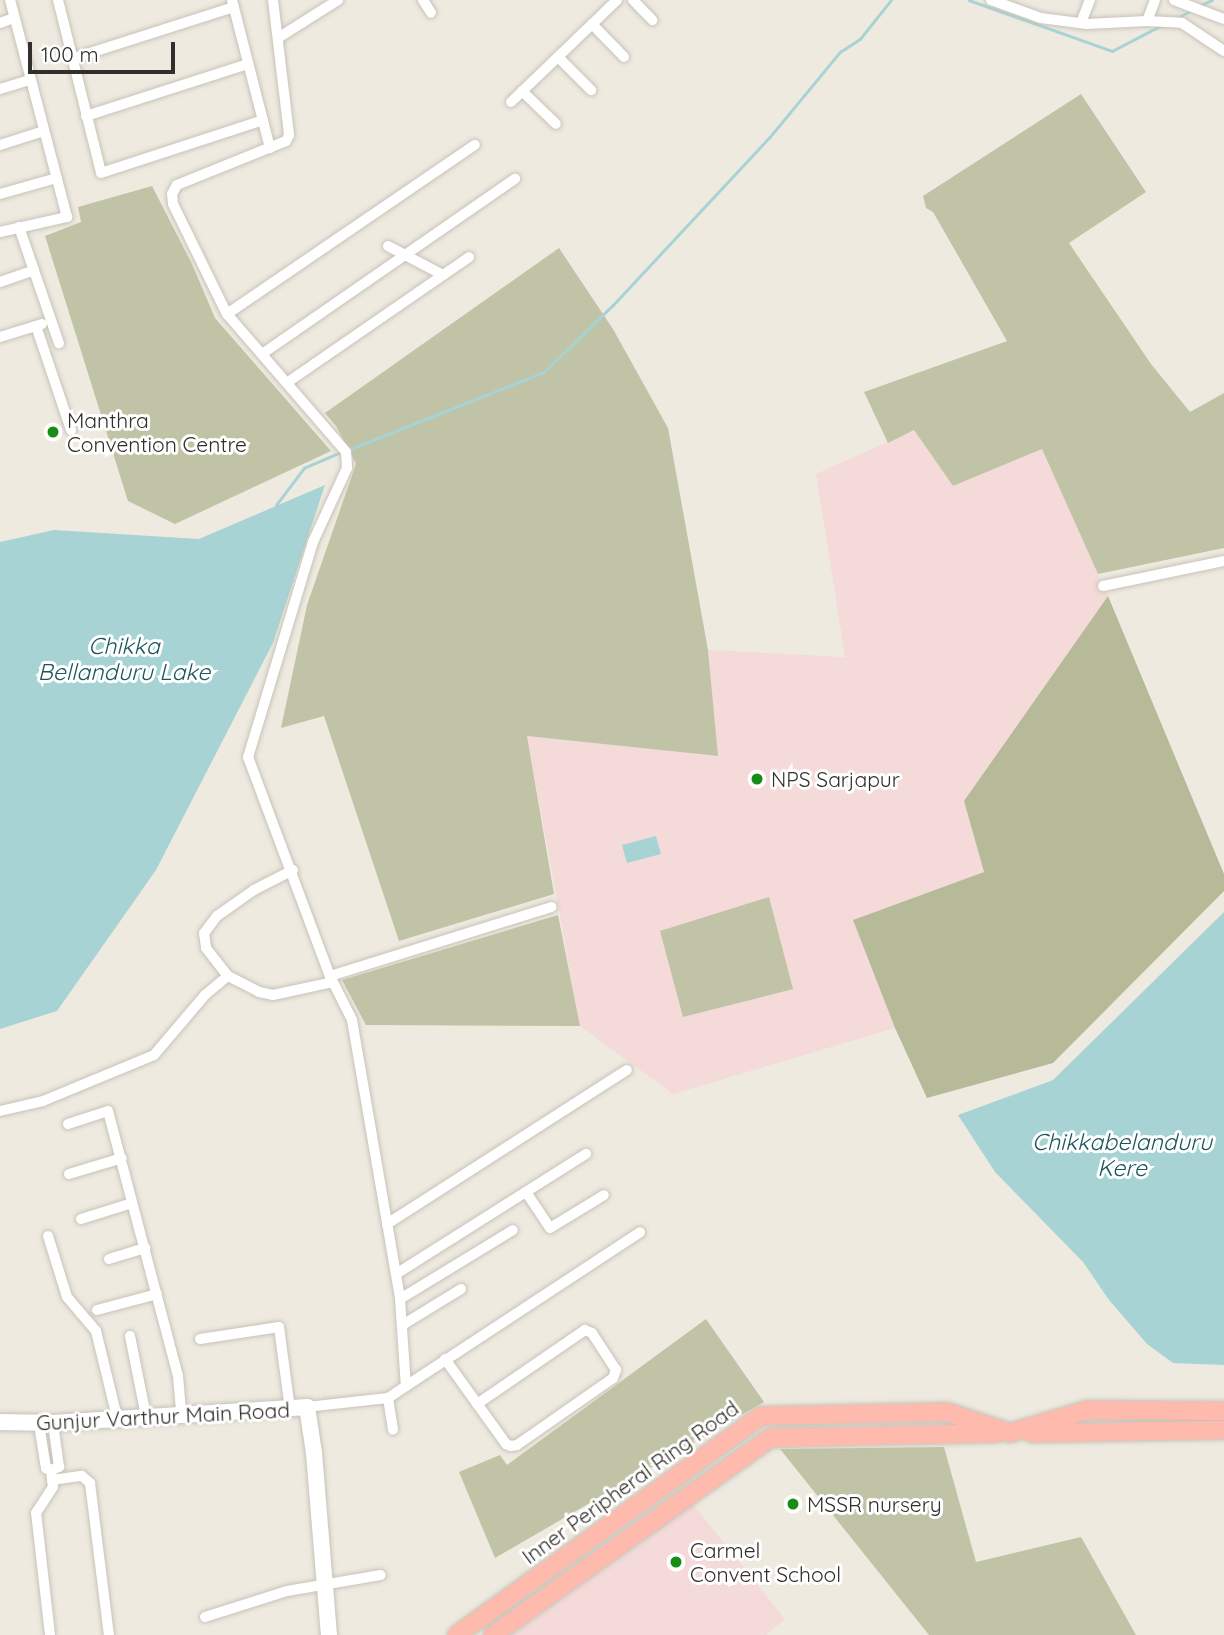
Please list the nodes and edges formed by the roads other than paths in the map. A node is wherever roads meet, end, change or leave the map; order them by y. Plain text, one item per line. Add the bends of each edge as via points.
1 (10, 0) edge
2 (58, 0) edge
3 (273, 0) edge
4 (338, 0) edge
5 (423, 0) edge
6 (617, 0) edge
7 (634, 0) edge
8 (991, 0) edge
9 (1090, 0) edge
10 (1155, 0) edge
11 (1174, 0) edge
12 (1207, 0) edge
13 (233, 4) edge
14 (432, 13) dead end
15 (1219, 17) edge
16 (14, 18) junction
17 (652, 20) dead end
18 (1147, 21) junction
19 (0, 23) edge
20 (1081, 23) junction
21 (592, 24) junction
22 (278, 38) junction
23 (1224, 51) edge
24 (558, 57) junction
25 (624, 57) dead end
26 (71, 59) junction
27 (248, 64) junction
28 (30, 80) junction
29 (0, 89) edge
30 (591, 90) dead end
31 (522, 91) junction
32 (511, 102) dead end
33 (86, 117) junction
34 (263, 120) junction
35 (556, 124) dead end
36 (44, 131) junction
37 (0, 145) edge
38 (475, 145) dead end
39 (270, 148) junction
40 (57, 178) junction
41 (515, 179) dead end
42 (0, 194) edge
43 (19, 227) junction
44 (0, 232) edge
45 (388, 246) dead end
46 (405, 255) junction
47 (469, 257) dead end
48 (34, 270) junction
49 (443, 275) junction
50 (0, 282) edge
51 (227, 314) junction
52 (52, 321) junction
53 (36, 326) junction
54 (0, 337) edge
55 (59, 343) dead end
56 (262, 354) junction
57 (288, 382) junction
58 (71, 429) dead end
59 (1224, 561) edge
60 (1103, 586) dead end
61 (293, 870) junction
62 (552, 907) dead end
63 (228, 976) junction
64 (331, 979) junction
65 (627, 1070) dead end
66 (0, 1111) edge
67 (68, 1124) dead end
68 (586, 1154) dead end
69 (122, 1158) junction
70 (69, 1174) dead end
71 (526, 1192) junction
72 (604, 1195) dead end
73 (132, 1203) junction
74 (81, 1219) dead end
75 (387, 1224) junction
76 (513, 1230) dead end
77 (639, 1232) dead end
78 (48, 1236) dead end
79 (145, 1248) junction
80 (108, 1259) dead end
81 (396, 1274) junction
82 (461, 1289) dead end
83 (157, 1294) junction
84 (400, 1298) junction
85 (97, 1310) dead end
86 (404, 1324) junction
87 (130, 1336) dead end
88 (200, 1339) dead end
89 (445, 1359) junction
90 (406, 1386) junction
91 (388, 1398) junction
92 (477, 1404) junction
93 (307, 1407) junction
94 (290, 1409) junction
95 (1224, 1411) edge
96 (181, 1413) junction
97 (146, 1416) junction
98 (117, 1417) junction
99 (0, 1422) edge
100 (46, 1423) junction
101 (393, 1430) dead end
102 (1224, 1430) edge
103 (1010, 1433) junction
104 (52, 1475) junction
105 (381, 1575) dead end
106 (325, 1585) junction
107 (205, 1618) dead end
108 (50, 1635) edge
109 (109, 1635) edge
110 (329, 1635) edge
111 (457, 1635) edge
112 (493, 1635) edge

1 - 16 street
2 - 26 street
3 - 22 street
4 - 22 street
5 - 14 street
6 - 21 street
7 - 17 street
8 - 20 street via 1041,18
9 - 20 street
10 - 18 street
11 - 15 street
12 - 15 street
13 - 26 street
13 - 27 street
16 - 19 street
16 - 28 street
18 - 20 street
18 - 23 street via 1182,23
21 - 24 street
21 - 25 street
22 - 39 street via 289,135
24 - 30 street
24 - 31 street
26 - 33 street
27 - 33 street
27 - 34 street
28 - 29 street
28 - 36 street
31 - 32 street
31 - 35 street
33 - 34 street via 101,173
34 - 39 street
36 - 37 street
36 - 40 street
38 - 51 street
39 - 51 street via 177,185 173,194 173,204
40 - 42 street
40 - 43 street via 67,217
41 - 46 street
43 - 44 street
43 - 48 street
45 - 46 street
46 - 49 street
46 - 56 street
47 - 49 street
48 - 50 street
48 - 52 street
49 - 57 street
51 - 56 street
52 - 53 street
52 - 55 street
53 - 54 street
53 - 58 street
56 - 57 street
57 - 61 street via 338,439 346,452 347,468 313,542 248,757
59 - 60 street
61 - 63 street via 217,916 204,933 206,948
61 - 64 street
62 - 64 street
63 - 64 street via 273,995
63 - 66 street via 205,995 154,1055 43,1101
64 - 75 street via 352,1020
65 - 75 street
67 - 69 street via 108,1111
68 - 71 street
69 - 70 street
69 - 73 street
71 - 72 street via 550,1228
71 - 81 street
73 - 74 street
73 - 79 street
75 - 81 street
76 - 84 street
77 - 89 street
78 - 98 street via 67,1297 96,1331
79 - 80 street
79 - 83 street
81 - 84 street
82 - 86 street
83 - 85 street
83 - 96 street via 178,1376
84 - 86 street
86 - 90 street
87 - 97 street
88 - 94 street via 279,1327
89 - 90 street
89 - 92 street
90 - 91 street
91 - 93 street
91 - 101 street
92 - 92 street via 585,1330 616,1370 612,1378 517,1445 506,1444
93 - 94 main road, Gunjur Varthur Main Road
93 - 106 main road, Gunjur Varthur Main Road
94 - 96 main road, Gunjur Varthur Main Road
95 - 103 main road, Inner Peripheral Ring Road via 1087,1410
96 - 97 main road, Gunjur Varthur Main Road
97 - 98 main road, Gunjur Varthur Main Road
98 - 100 main road, Gunjur Varthur Main Road
99 - 100 main road, Gunjur Varthur Main Road
100 - 104 street via 59,1467
102 - 103 main road, Inner Peripheral Ring Road
103 - 111 main road, Inner Peripheral Ring Road via 947,1412 761,1416
103 - 112 main road, Inner Peripheral Ring Road via 769,1438
104 - 108 street via 53,1487 36,1513
104 - 109 street via 82,1476 90,1483
105 - 106 street
106 - 107 street via 287,1591
106 - 110 main road, Gunjur Varthur Main Road

